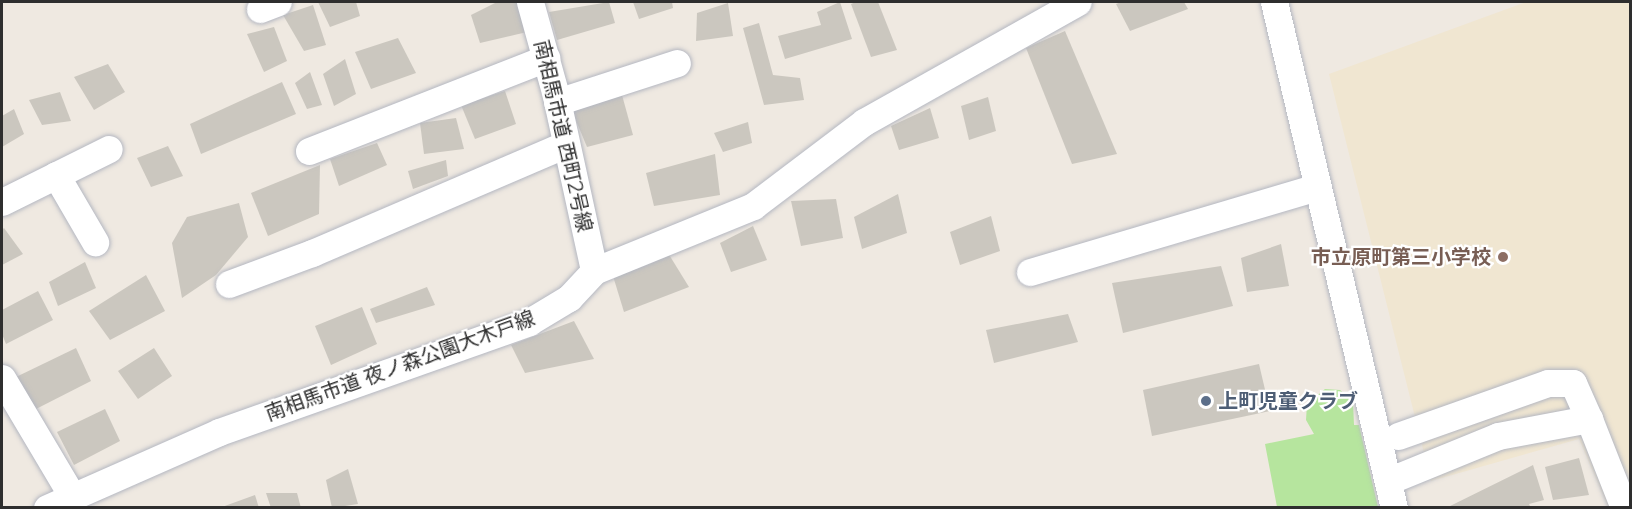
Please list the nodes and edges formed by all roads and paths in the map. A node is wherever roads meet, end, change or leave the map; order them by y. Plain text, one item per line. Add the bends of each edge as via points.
1 (530, 2) edge
2 (1078, 2) edge
3 (1274, 2) edge
4 (546, 58) junction
5 (677, 63) dead end
6 (557, 102) junction
7 (566, 144) junction
8 (109, 149) dead end
9 (309, 151) dead end
10 (56, 175) junction
11 (1317, 187) junction
12 (2, 202) edge
13 (94, 242) dead end
14 (594, 271) junction
15 (1030, 272) dead end
16 (229, 284) dead end
17 (2, 378) edge
18 (1589, 419) junction
19 (1398, 436) dead end
20 (1388, 481) junction
21 (72, 496) junction
22 (47, 507) edge
23 (1394, 507) edge
24 (1624, 507) edge

1 - 4 street, 南相馬市道 西町2号線
2 - 14 street, 南相馬市道 夜ノ森公園大木戸線 via 864,122 753,206
3 - 11 street
4 - 6 street, 南相馬市道 西町2号線
4 - 9 street
5 - 6 street
6 - 7 street, 南相馬市道 西町2号線
7 - 14 street, 南相馬市道 西町2号線
7 - 16 street via 312,253
8 - 10 street
10 - 12 street
10 - 13 street
11 - 15 street
11 - 20 street
14 - 21 street, 南相馬市道 夜ノ森公園大木戸線 via 569,298 529,322 219,432
17 - 21 street
18 - 19 street via 1573,383 1548,383
18 - 20 street via 1498,436
18 - 24 street
20 - 23 street
21 - 22 street, 南相馬市道 夜ノ森公園大木戸線

